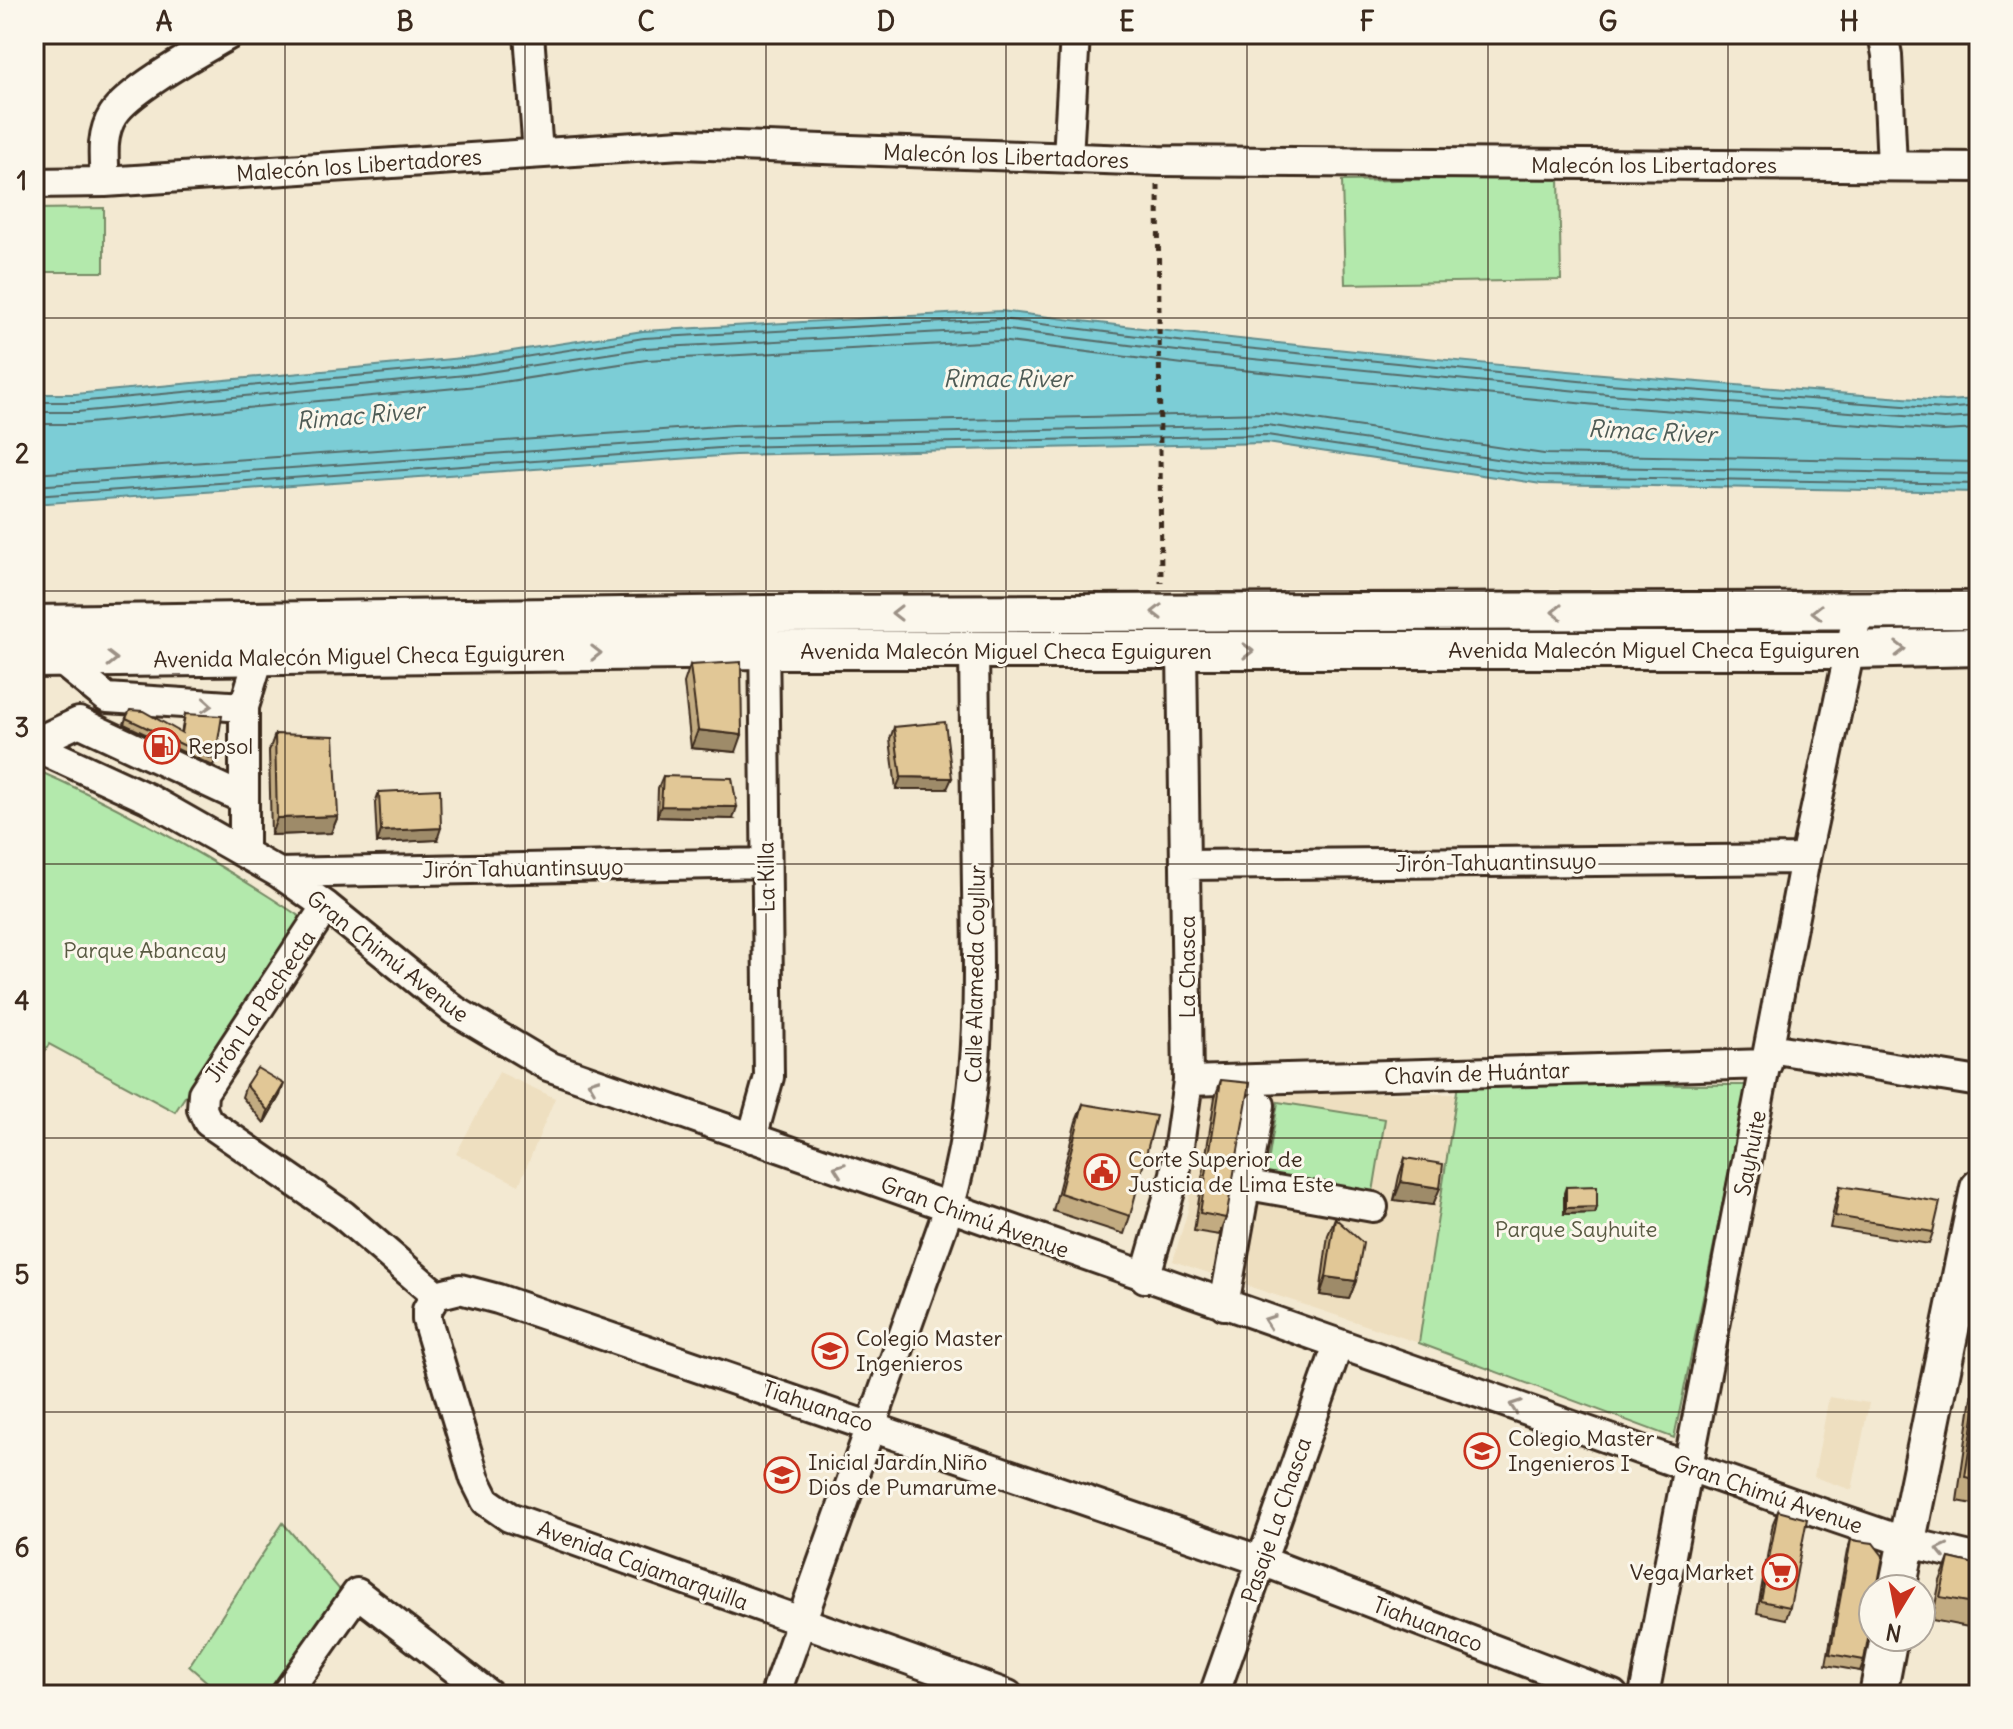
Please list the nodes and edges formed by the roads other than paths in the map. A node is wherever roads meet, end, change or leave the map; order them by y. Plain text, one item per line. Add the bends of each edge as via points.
1 (230, 34) edge
2 (529, 34) edge
3 (1075, 34) edge
4 (1883, 34) edge
5 (538, 153) junction
6 (1068, 157) junction
7 (1892, 166) junction
8 (1979, 167) edge
9 (105, 182) junction
10 (34, 183) edge
11 (1979, 610) edge
12 (1858, 612) junction
13 (764, 614) junction
14 (34, 624) edge
15 (1979, 647) edge
16 (764, 650) junction
17 (1850, 650) junction
18 (1182, 651) junction
19 (974, 652) junction
20 (259, 657) junction
21 (46, 659) edge
22 (107, 698) junction
23 (244, 707) junction
24 (79, 722) junction
25 (34, 744) edge
26 (244, 799) junction
27 (244, 851) junction
28 (1805, 859) junction
29 (766, 863) junction
30 (1187, 865) junction
31 (279, 873) junction
32 (326, 906) junction
33 (1768, 1056) junction
34 (1188, 1081) junction
35 (1979, 1082) edge
36 (1260, 1105) dead end
37 (752, 1138) junction
38 (1248, 1185) junction
39 (1979, 1188) edge
40 (1373, 1207) dead end
41 (949, 1208) junction
42 (1145, 1278) junction
43 (436, 1295) junction
44 (1224, 1305) junction
45 (1966, 1311) edge
46 (1338, 1345) junction
47 (873, 1424) junction
48 (1691, 1467) junction
49 (1906, 1542) junction
50 (1979, 1559) edge
51 (1262, 1561) junction
52 (1900, 1573) edge
53 (801, 1621) junction
54 (1886, 1653) edge
55 (285, 1695) edge
56 (489, 1695) edge
57 (775, 1695) edge
58 (1008, 1695) edge
59 (1214, 1695) edge
60 (1613, 1695) edge
61 (1644, 1695) edge
62 (1878, 1695) edge

1 - 9 street via 142,90 113,115 103,147
2 - 5 street
3 - 6 street
4 - 7 street
5 - 6 street, Malecón los Libertadores via 681,144
5 - 9 street, Malecón los Libertadores
6 - 7 street, Malecón los Libertadores
7 - 8 street, Malecón los Libertadores
9 - 10 street, Malecón los Libertadores
11 - 12 main road, Avenida Malecón Miguel Checa Eguiguren
12 -> 13 main road, Avenida Malecón Miguel Checa Eguiguren
12 - 17 street, Sayhuite
13 - 14 main road, Avenida Malecón Miguel Checa Eguiguren
13 - 16 street, La Killa
17 -> 15 main road, Avenida Malecón Miguel Checa Eguiguren
16 - 19 main road, Avenida Malecón Miguel Checa Eguiguren
20 -> 16 main road, Avenida Malecón Miguel Checa Eguiguren
16 - 29 street, La Killa
18 -> 17 main road, Avenida Malecón Miguel Checa Eguiguren
17 - 28 street, Sayhuite
18 - 19 main road, Avenida Malecón Miguel Checa Eguiguren
18 - 30 street, La Chasca
19 - 41 street, Calle Alameda Coyllur via 977,1062 965,1152
21 -> 20 main road, Avenida Malecón Miguel Checa Eguiguren
20 - 23 street
21 - 22 street
22 -> 23 street
22 - 24 street
23 - 26 street
24 - 25 street
24 - 26 street
25 - 27 street, Gran Chimú Avenue
26 - 27 street
27 - 31 street, Gran Chimú Avenue
28 - 30 street, Jirón Tahuantinsuyo
28 - 33 street, Sayhuite
29 - 31 street, Jirón Tahuantinsuyo
29 - 37 street, La Killa via 769,1077
30 - 34 street, La Chasca
31 - 32 street, Gran Chimú Avenue
37 -> 32 street, Gran Chimú Avenue via 599,1087 509,1045 454,1010
32 - 43 street, Jirón La Pachecta via 203,1093 202,1109 208,1122 343,1215
33 - 34 street, Chavín de Huántar
33 - 35 street, Chavín de Huántar
33 - 48 street, Sayhuite
34 - 42 street, La Chasca via 1175,1174
36 - 38 street
41 -> 37 street, Gran Chimú Avenue
38 - 40 street
38 - 44 street
39 - 45 main road
41 - 42 street, Gran Chimú Avenue
41 - 47 street, Calle Alameda Coyllur
42 - 44 street, Gran Chimú Avenue
43 - 47 street, Tiahuanaco via 460,1289 498,1299
43 - 53 street, Avenida Cajamarquilla via 427,1320 486,1501 509,1517
46 -> 44 street, Gran Chimú Avenue
45 - 49 main road
48 -> 46 street, Gran Chimú Avenue
46 - 51 street, Pasaje La Chasca
47 - 51 street, Tiahuanaco
47 - 53 street, Calle Alameda Coyllur
48 - 49 street, Gran Chimú Avenue
48 - 61 street, Sayhuite
50 -> 49 street, Gran Chimú Avenue
49 - 52 main road
51 - 59 street, Pasaje La Chasca
51 - 60 street, Tiahuanaco
53 - 57 street, Calle Alameda Coyllur
53 - 58 street, Avenida Cajamarquilla
54 - 62 main road
55 - 56 street via 357,1593

